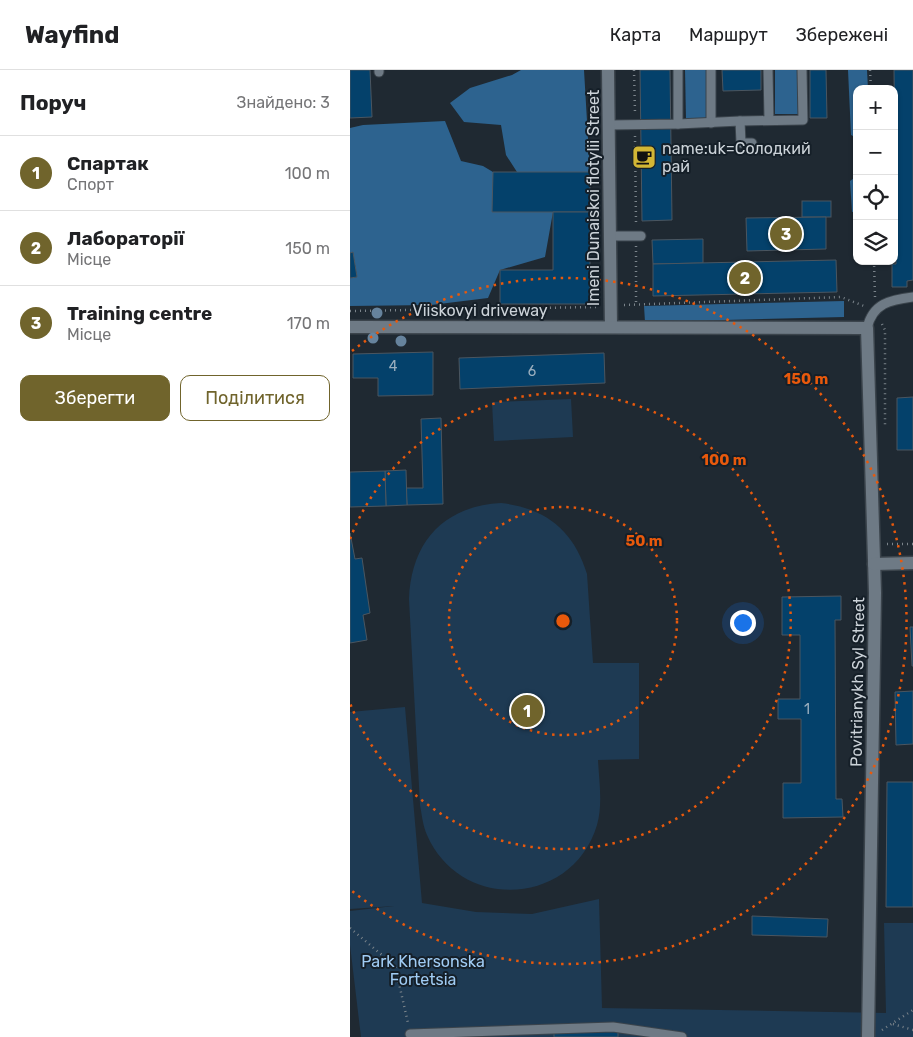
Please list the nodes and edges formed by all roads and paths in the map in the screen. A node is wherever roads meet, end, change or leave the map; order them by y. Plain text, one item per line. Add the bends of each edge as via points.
1 (608, 70) edge
2 (634, 70) edge
3 (678, 70) edge
4 (711, 70) edge
5 (768, 70) edge
6 (802, 70) edge
7 (870, 70) edge
8 (870, 85) edge
9 (769, 120) junction
10 (740, 121) junction
11 (711, 122) junction
12 (678, 124) junction
13 (609, 125) junction
14 (635, 125) junction
15 (752, 143) dead end
16 (611, 236) junction
17 (639, 236) junction
18 (913, 297) edge
19 (636, 304) junction
20 (610, 306) junction
21 (875, 310) junction
22 (350, 311) edge
23 (350, 327) edge
24 (610, 327) junction
25 (867, 328) junction
26 (913, 563) edge
27 (874, 564) junction
28 (350, 928) edge
29 (913, 1010) edge
30 (892, 1023) junction
31 (913, 1030) edge
32 (410, 1034) joint
33 (873, 1035) edge
34 (682, 1037) edge

1 - 13 street, Imeni Dunaiskoi flotylii Street
2 - 14 path
3 - 12 lane
4 - 11 lane
5 - 9 lane
6 - 9 lane via 803,120
7 - 8 path
9 - 10 lane
10 - 11 lane
10 - 15 lane via 741,143
11 - 12 lane
12 - 14 lane
13 - 14 lane
13 - 16 street, Imeni Dunaiskoi flotylii Street
14 - 17 path
16 - 17 lane
16 - 20 street, Imeni Dunaiskoi flotylii Street
17 - 19 path
18 - 21 lane via 894,300
19 - 20 path
19 - 21 path via 841,298
20 - 22 path
20 - 24 street, Imeni Dunaiskoi flotylii Street
21 - 25 lane
23 - 24 street, Viiskovyi driveway
24 - 25 street, Viiskovyi driveway
25 - 27 street, Povitrianykh Syl Street
26 - 27 street
27 - 33 street, Povitrianykh Syl Street
28 - 32 path via 395,966
29 - 30 path
30 - 31 path
30 - 33 path
32 - 34 lane via 613,1027

